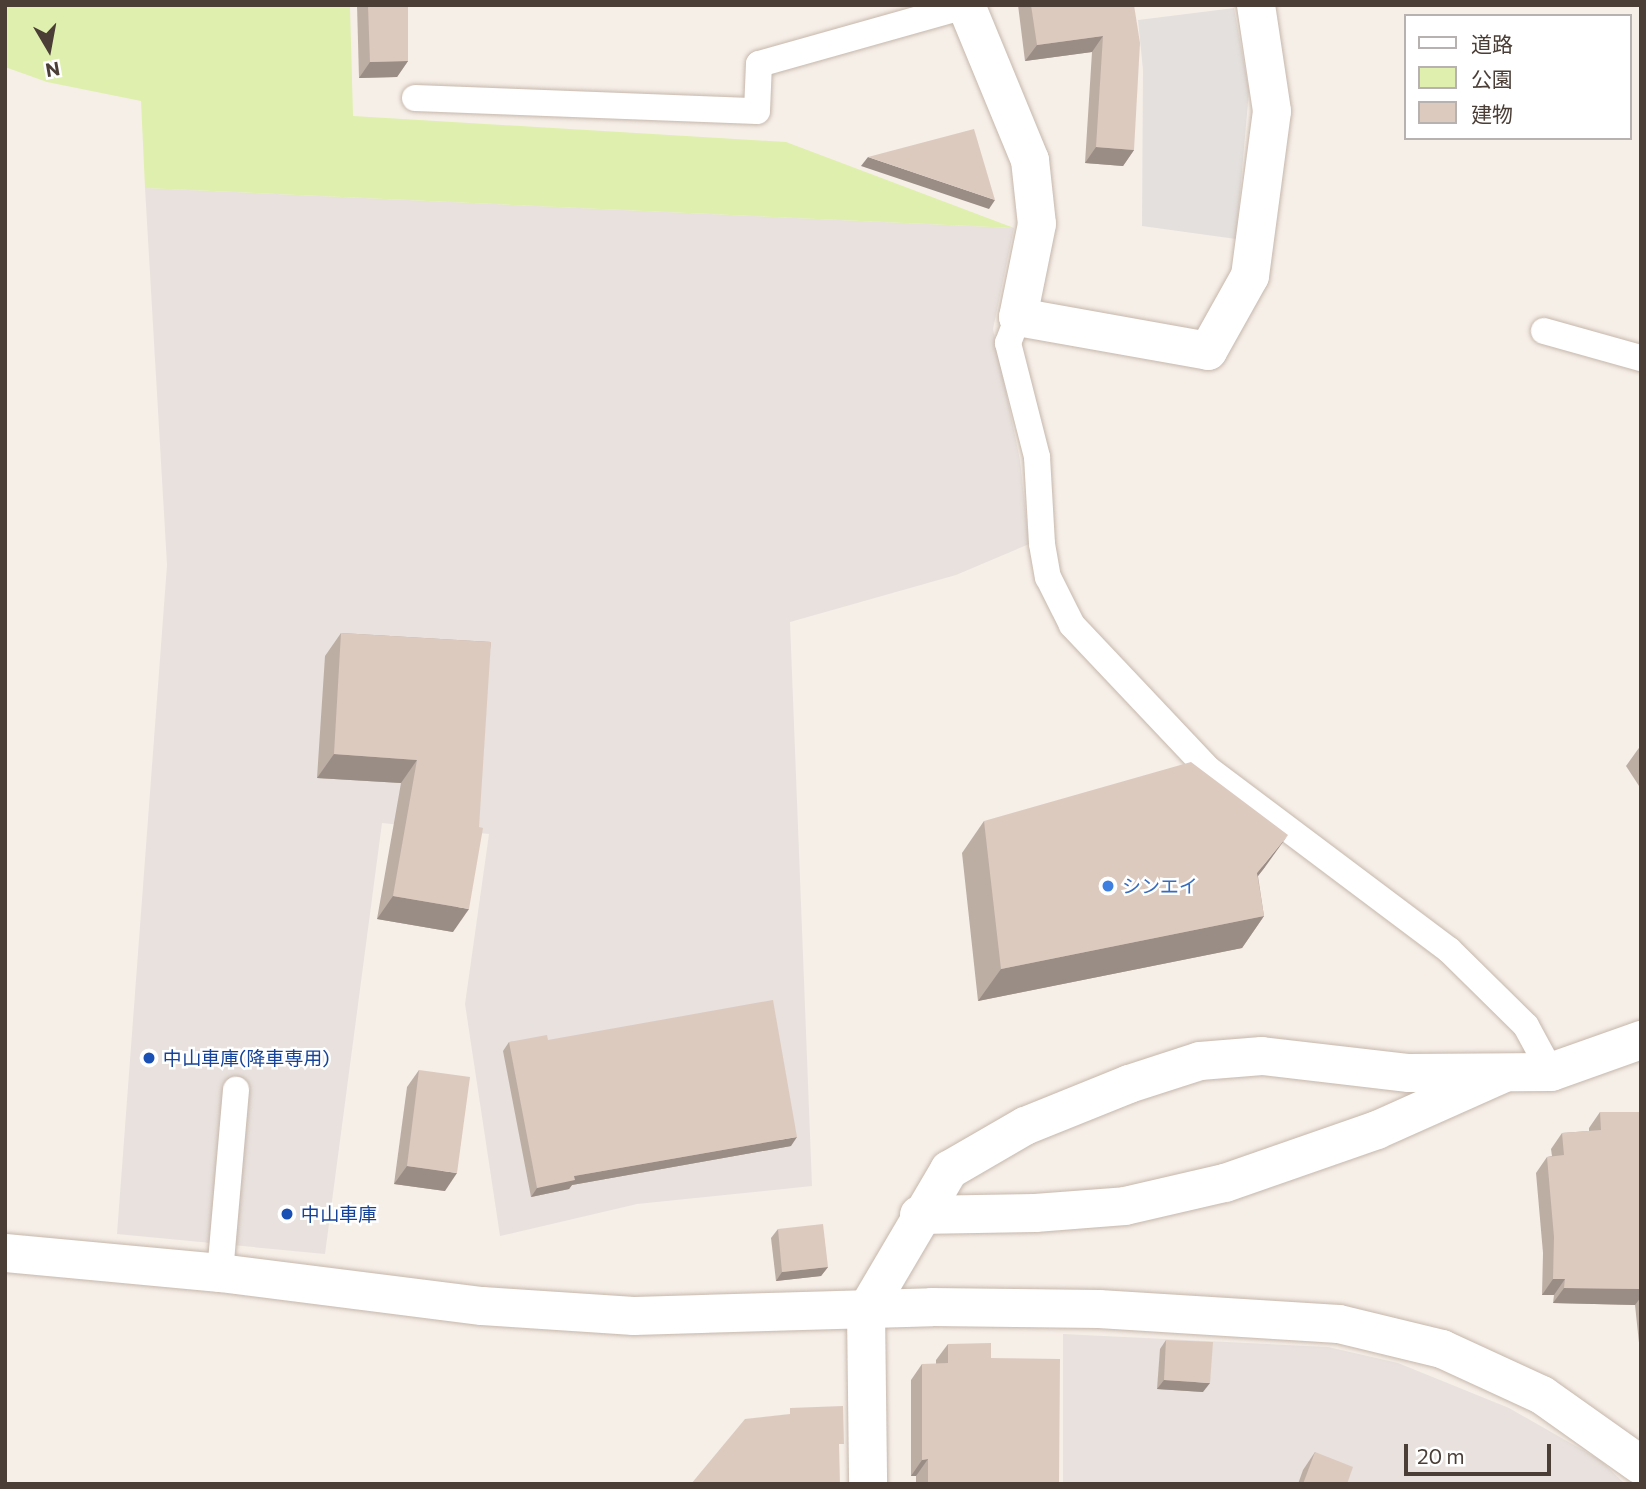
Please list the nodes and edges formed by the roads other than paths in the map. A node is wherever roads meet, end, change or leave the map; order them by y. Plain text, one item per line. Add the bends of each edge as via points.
1 (966, 5) edge
2 (1256, 5) edge
3 (415, 98) dead end
4 (1018, 317) junction
5 (1544, 331) dead end
6 (1641, 358) edge
7 (1641, 1040) edge
8 (1551, 1072) junction
9 (1502, 1074) junction
10 (236, 1090) dead end
11 (919, 1215) junction
12 (5, 1253) edge
13 (220, 1273) junction
14 (866, 1311) junction
15 (1641, 1465) edge
16 (868, 1484) edge

1 - 3 lane via 759,64 757,111
1 - 4 street via 1030,160 1037,224
2 - 4 street via 1272,111 1250,276 1208,351
4 - 8 lane via 1008,343 1037,457 1042,544 1048,577 1072,625 1208,769 1449,950 1526,1026
5 - 6 lane
7 - 8 street
8 - 9 street
9 - 11 street via 1377,1130 1224,1183 1125,1206
9 - 11 street via 1409,1073 1262,1056 1200,1061 1025,1126 948,1170
10 - 13 lane
11 - 14 street
12 - 13 street
13 - 14 street via 481,1307 635,1316
14 - 15 street via 1100,1309 1339,1324 1442,1349 1542,1395
14 - 16 street

